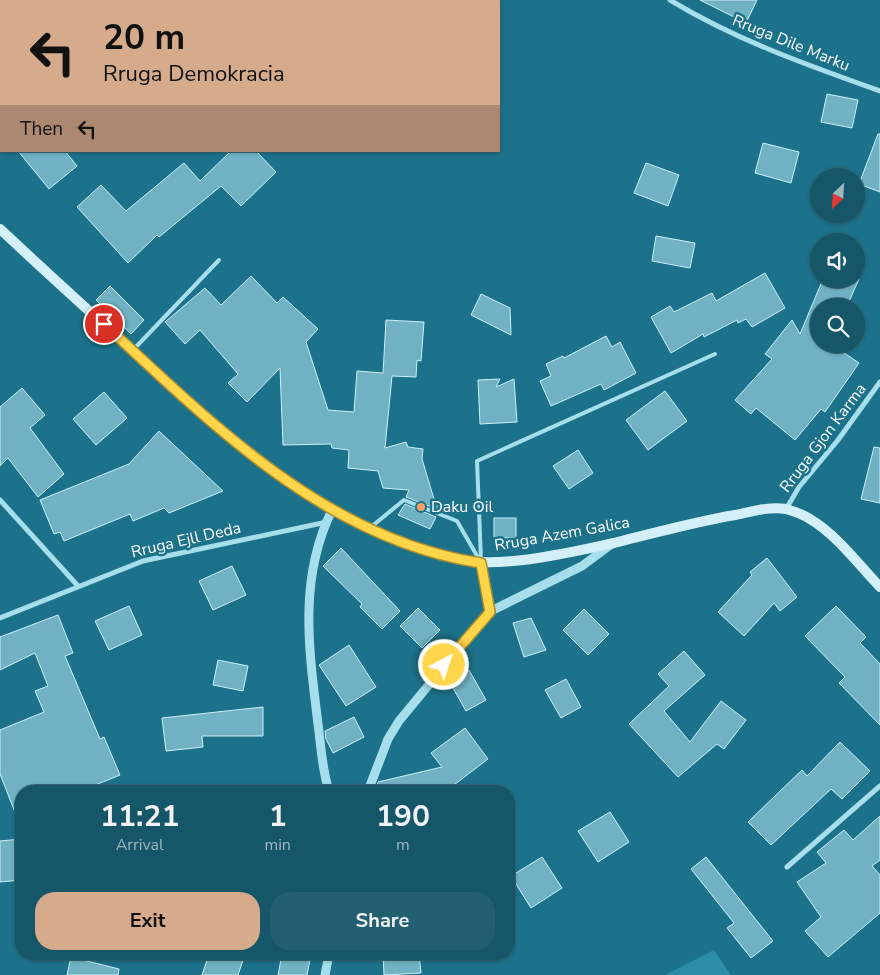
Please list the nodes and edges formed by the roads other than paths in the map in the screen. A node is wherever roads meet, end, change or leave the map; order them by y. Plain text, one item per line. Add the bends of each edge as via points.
1 (670, 0) edge
2 (880, 91) edge
3 (0, 229) edge
4 (219, 260) dead end
5 (132, 350) junction
6 (715, 354) dead end
7 (880, 382) edge
8 (0, 500) edge
9 (786, 509) junction
10 (332, 510) junction
11 (327, 522) junction
12 (369, 529) junction
13 (613, 543) junction
14 (481, 563) junction
15 (78, 586) junction
16 (880, 587) edge
17 (490, 612) junction
18 (0, 618) edge
19 (327, 785) edge
20 (370, 785) edge
21 (880, 786) edge
22 (787, 867) dead end
23 (328, 960) edge
24 (325, 975) edge

1 - 2 street, Rruga Dile Marku via 708,23 772,52
3 - 5 main road, Rruga Azem Galica
4 - 5 lane
5 - 10 main road, Rruga Azem Galica via 256,459
6 - 14 lane via 477,461
7 - 9 street, Rruga Gjon Karma via 799,487
8 - 15 street
9 - 13 main road, Rruga Azem Galica via 764,509 691,523
9 - 16 main road, Rruga Azem Galica via 809,518 834,537
10 - 11 street
10 - 12 main road, Rruga Azem Galica
11 - 15 street, Rruga Ejll Deda via 142,561
11 - 19 street via 312,575 307,614
12 - 14 main road, Rruga Azem Galica via 456,559
12 - 14 lane via 404,500 457,521
13 - 14 main road, Rruga Azem Galica via 517,561
13 - 17 street via 582,566
14 - 17 street
15 - 18 street, Rruga Ejll Deda
17 - 20 street via 399,721 388,739
21 - 22 street
23 - 24 street

